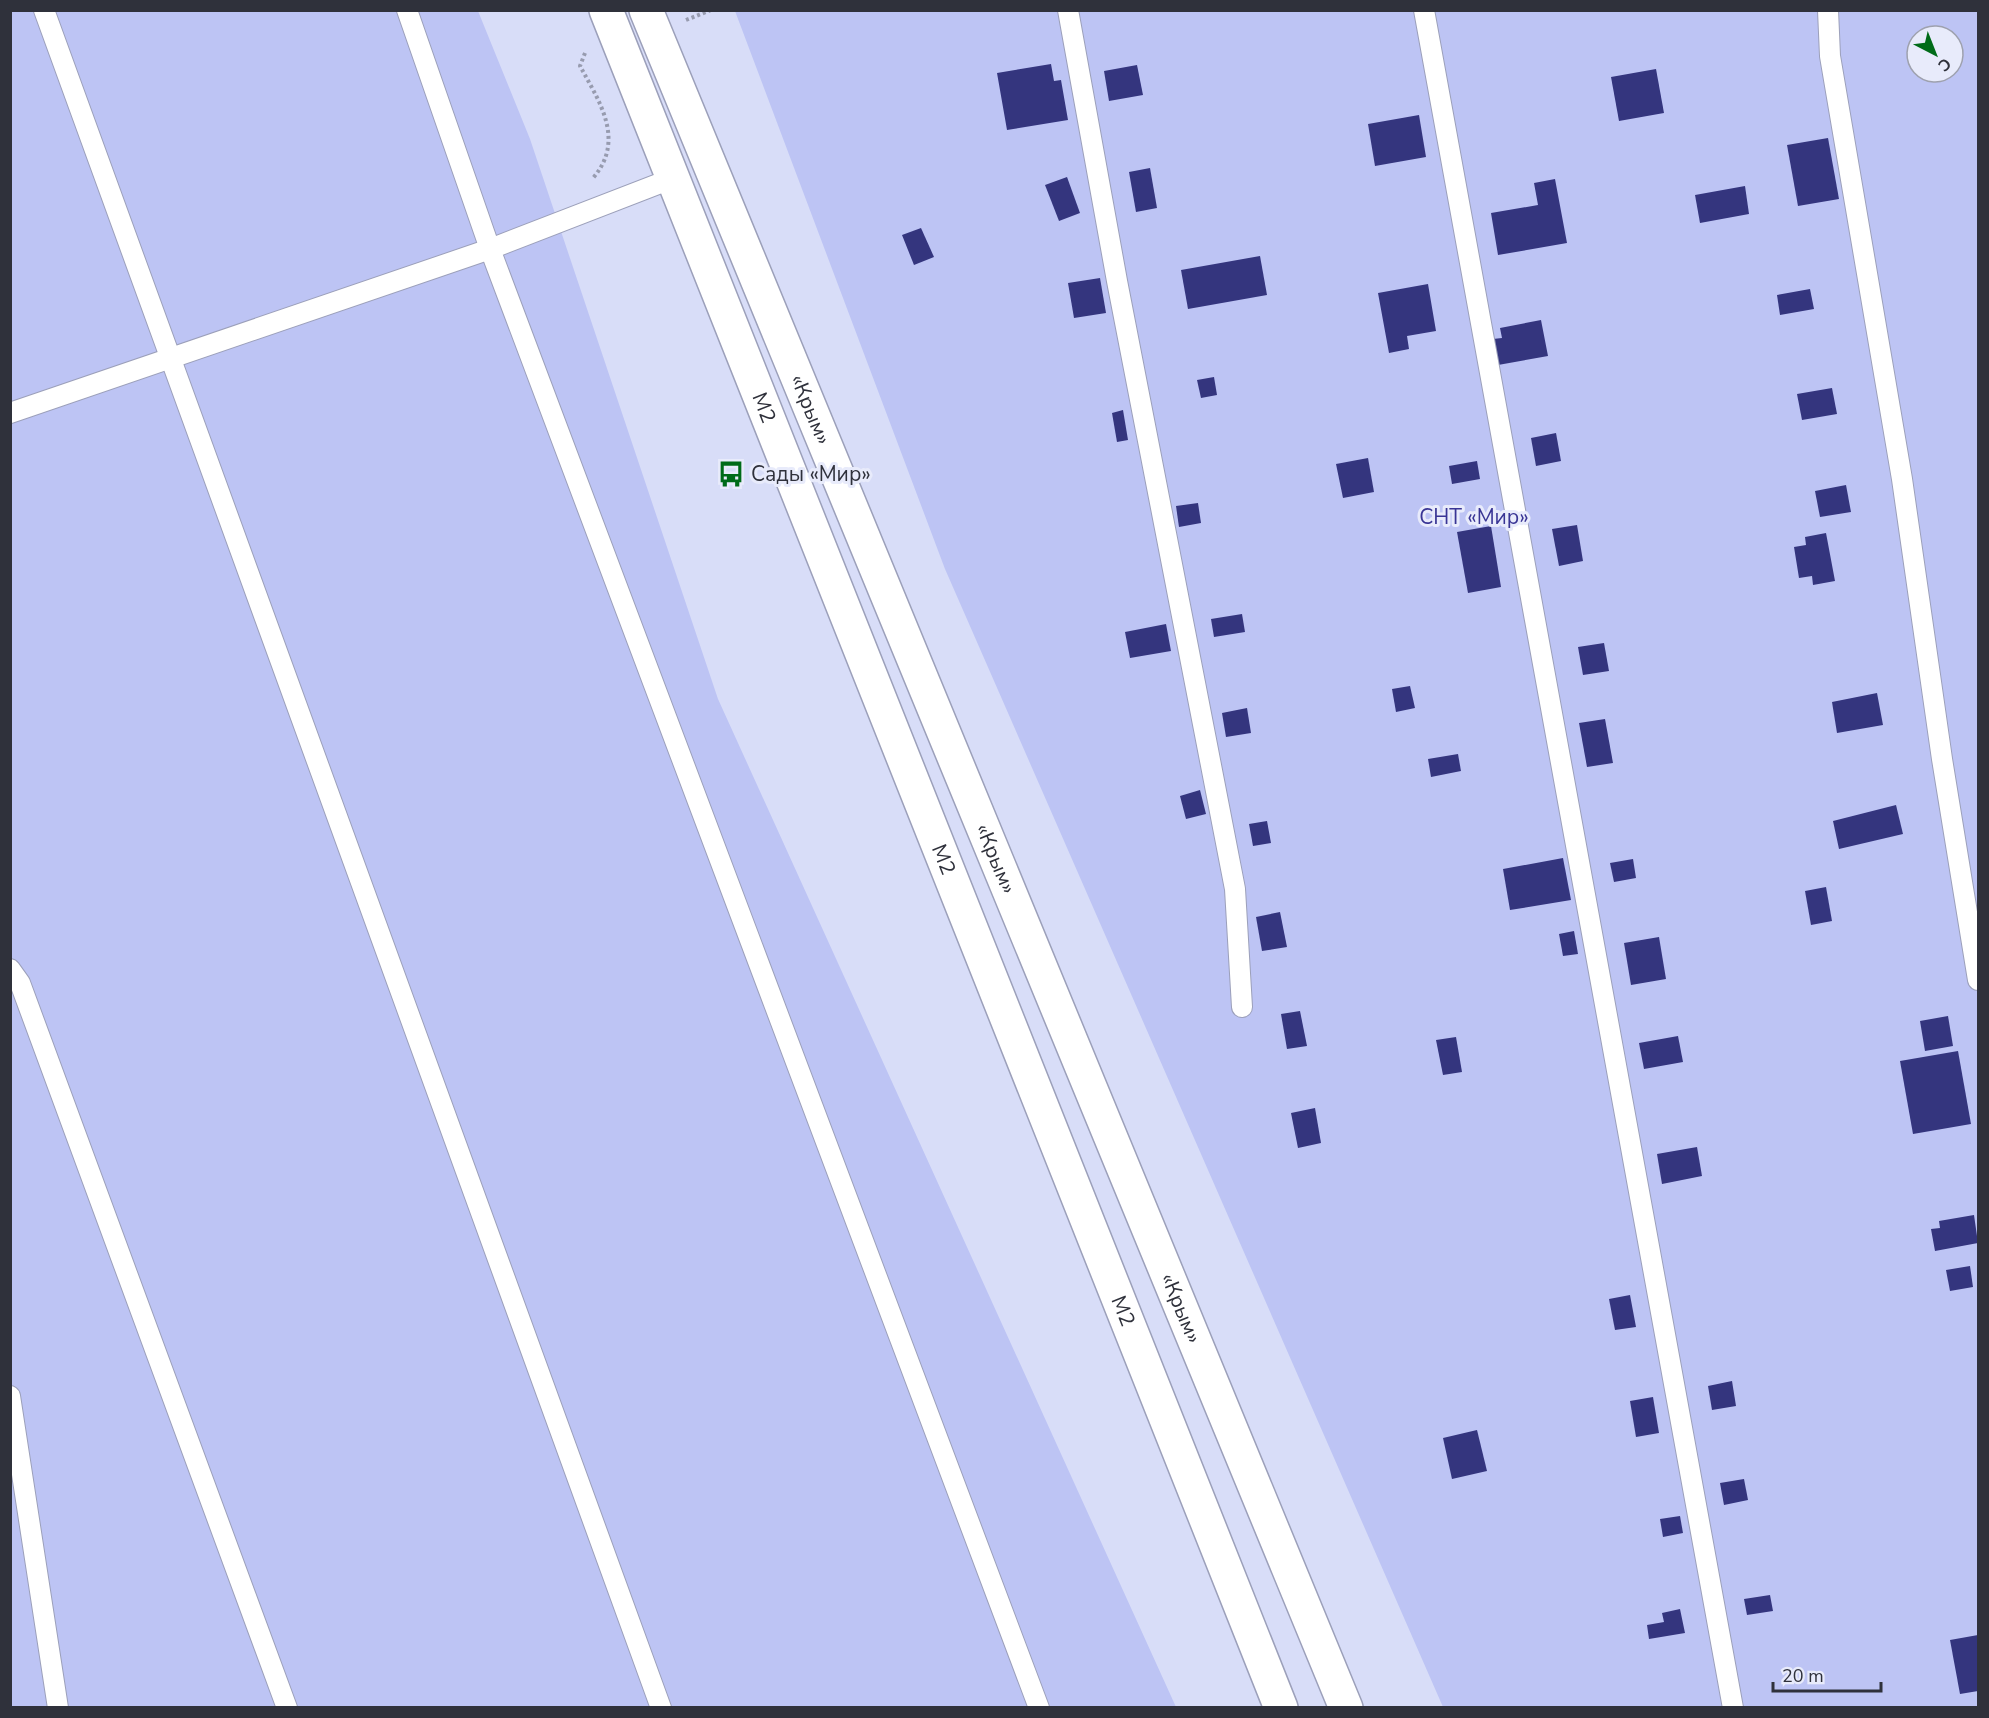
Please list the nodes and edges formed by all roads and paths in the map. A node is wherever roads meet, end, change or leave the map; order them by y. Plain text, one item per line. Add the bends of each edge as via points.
1 (44, 10) edge
2 (406, 10) edge
3 (606, 10) edge
4 (646, 10) edge
5 (711, 10) edge
6 (1068, 10) edge
7 (1424, 10) edge
8 (1827, 10) edge
9 (688, 20) dead end
10 (671, 179) junction
11 (490, 249) junction
12 (171, 358) junction
13 (10, 412) edge
14 (10, 969) edge
15 (1978, 980) edge
16 (1242, 1007) dead end
17 (10, 1396) edge
18 (17, 1470) edge
19 (58, 1707) edge
20 (287, 1707) edge
21 (661, 1707) edge
22 (1039, 1707) edge
23 (1281, 1707) edge
24 (1346, 1707) edge
25 (1733, 1707) edge

1 - 12 lane
2 - 11 lane
3 - 10 highway, М2
4 - 24 highway, «Крым»
5 - 9 path
6 - 16 lane via 1235,889
7 - 25 lane
8 - 15 lane via 1830,56 1902,479
10 - 11 lane
10 - 23 highway, М2
11 - 12 lane
11 - 22 lane
12 - 13 lane
12 - 21 lane
14 - 20 lane via 20,983
17 - 18 lane
18 - 19 lane

